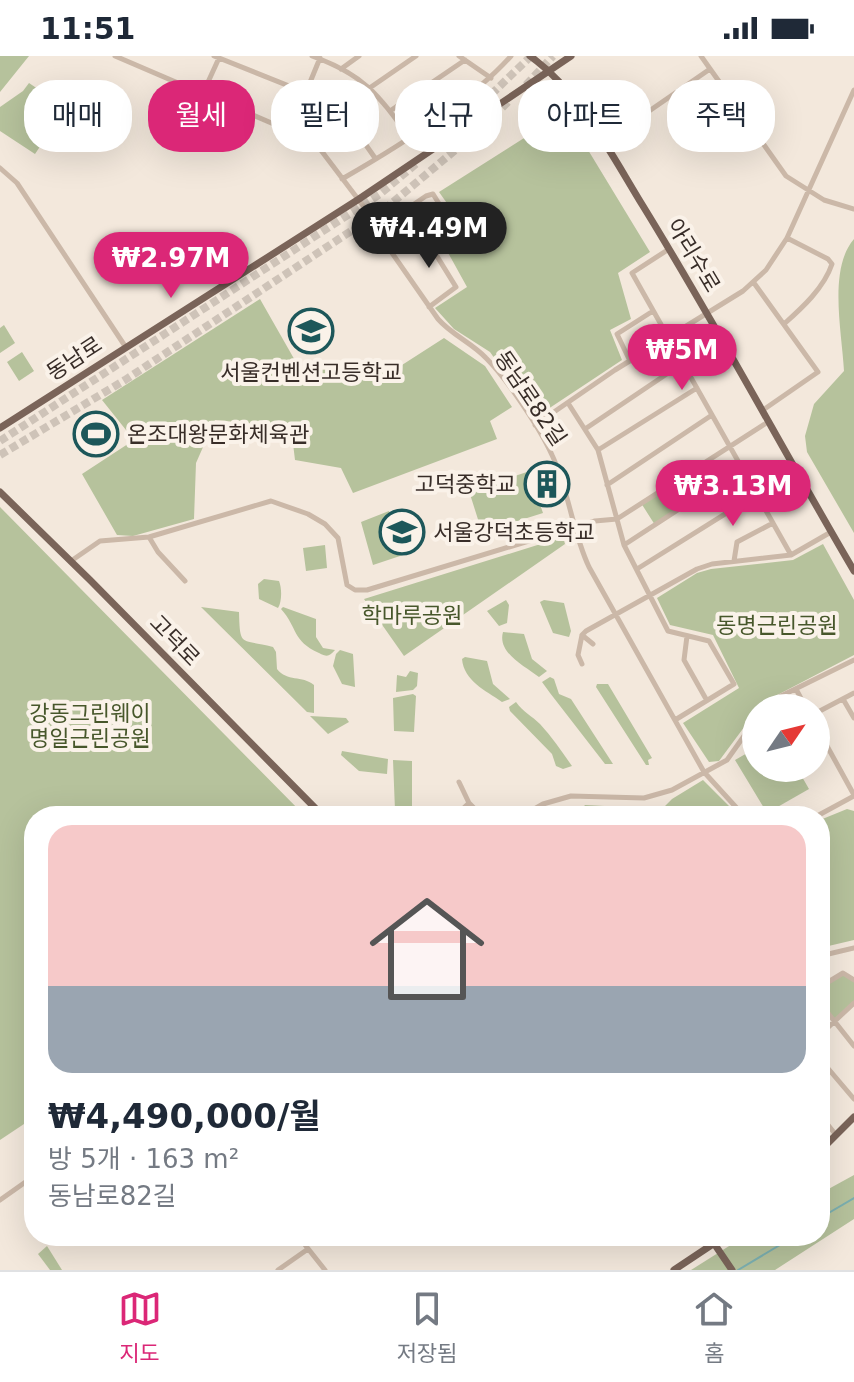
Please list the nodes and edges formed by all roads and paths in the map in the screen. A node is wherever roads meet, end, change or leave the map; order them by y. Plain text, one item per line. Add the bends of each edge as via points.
1 (115, 56) edge
2 (312, 56) edge
3 (359, 56) edge
4 (416, 56) edge
5 (459, 56) edge
6 (511, 56) edge
7 (530, 56) edge
8 (571, 56) edge
9 (701, 56) edge
10 (218, 57) edge
11 (320, 57) edge
12 (465, 60) junction
13 (341, 69) junction
14 (710, 69) junction
15 (550, 70) junction
16 (491, 79) joint
17 (172, 80) edge
18 (208, 80) edge
19 (274, 80) edge
20 (311, 80) edge
21 (359, 80) edge
22 (379, 81) edge
23 (854, 90) edge
24 (379, 97) edge
25 (851, 104) edge
26 (651, 110) edge
27 (390, 111) junction
28 (395, 118) edge
29 (395, 146) edge
30 (322, 152) edge
31 (371, 152) edge
32 (375, 158) junction
33 (0, 168) edge
34 (342, 179) junction
35 (808, 192) junction
36 (359, 199) junction
37 (854, 209) edge
38 (376, 230) junction
39 (422, 232) junction
40 (787, 238) junction
41 (669, 249) junction
42 (392, 253) junction
43 (754, 283) junction
44 (429, 307) junction
45 (653, 311) junction
46 (709, 314) junction
47 (784, 324) junction
48 (668, 338) junction
49 (125, 346) junction
50 (630, 361) junction
51 (683, 363) junction
52 (697, 388) junction
53 (568, 403) junction
54 (763, 410) junction
55 (712, 415) junction
56 (769, 421) junction
57 (535, 425) junction
58 (0, 428) edge
59 (585, 429) junction
60 (730, 446) junction
61 (598, 450) junction
62 (742, 468) junction
63 (607, 485) junction
64 (0, 492) edge
65 (757, 494) junction
66 (617, 519) junction
67 (773, 523) junction
68 (574, 528) junction
69 (831, 532) junction
70 (149, 537) junction
71 (624, 545) junction
72 (791, 555) junction
73 (71, 561) junction
74 (734, 561) junction
75 (637, 569) junction
76 (854, 571) edge
77 (185, 581) dead end
78 (650, 595) junction
79 (616, 615) junction
80 (582, 635) junction
81 (687, 636) junction
82 (593, 644) dead end
83 (854, 660) edge
84 (582, 664) dead end
85 (796, 689) junction
86 (854, 693) edge
87 (788, 694) edge
88 (799, 694) edge
89 (706, 699) junction
90 (843, 699) junction
91 (830, 706) edge
92 (854, 718) edge
93 (675, 720) junction
94 (742, 739) edge
95 (830, 751) edge
96 (704, 772) junction
97 (459, 782) dead end
98 (854, 795) edge
99 (469, 803) junction
100 (313, 806) edge
101 (466, 806) edge
102 (472, 806) edge
103 (540, 806) edge
104 (735, 806) edge
105 (830, 809) edge
106 (854, 948) edge
107 (830, 954) edge
108 (854, 980) edge
109 (830, 981) edge
110 (854, 1003) edge
111 (830, 1016) edge
112 (835, 1022) junction
113 (830, 1026) edge
114 (854, 1046) edge
115 (830, 1071) edge
116 (854, 1099) edge
117 (854, 1117) edge
118 (830, 1128) edge
119 (836, 1135) junction
120 (830, 1141) edge
121 (24, 1183) edge
122 (0, 1200) edge
123 (306, 1246) edge
124 (704, 1246) edge
125 (716, 1246) edge
126 (308, 1249) junction
127 (278, 1270) edge
128 (325, 1270) edge
129 (674, 1270) edge
130 (732, 1270) edge

1 - 17 street, 동남로82길
2 - 11 street
3 - 13 street
4 - 22 street
5 - 12 street
6 - 16 street
7 - 15 main road, 아리수로
8 - 15 main road, 동남로
9 - 14 street
10 - 18 street
10 - 19 street
11 - 13 street
11 - 20 street
12 - 16 street
12 - 27 street
13 - 21 street
14 - 26 street
14 - 35 street via 779,167
15 - 36 main road, 동남로
15 - 41 main road, 아리수로 via 608,150
23 - 25 street
24 - 27 street
25 - 35 street
27 - 28 street
29 - 32 street
30 - 34 street, 동남로82길
31 - 32 street
32 - 34 street
33 - 49 street via 17,183
34 - 36 street, 동남로82길
35 - 37 street
35 - 40 street
36 - 38 street, 동남로82길
36 - 49 main road, 동남로
38 - 39 street via 433,194 446,215
38 - 42 street, 동남로82길
39 - 42 street
39 - 44 street via 456,287
40 - 43 street
40 - 47 street via 832,264 815,292
41 - 45 street via 632,273
41 - 46 main road, 아리수로
42 - 44 street, 동남로82길
43 - 46 street
43 - 47 street
44 - 57 street, 동남로82길 via 446,328 485,357
45 - 48 street
45 - 50 street via 617,334
46 - 48 street
46 - 54 main road, 아리수로
47 - 54 street via 818,372
48 - 50 street
48 - 51 street
49 - 58 main road, 동남로
50 - 53 street
51 - 52 street
51 - 59 street
52 - 55 street
52 - 61 street
53 - 57 street
53 - 59 street
54 - 56 main road, 아리수로
55 - 60 street
55 - 63 street
56 - 60 street
56 - 69 main road, 아리수로
57 - 68 street, 동남로82길 via 553,457
59 - 61 street
60 - 62 street
60 - 66 street
61 - 63 street
62 - 65 street
62 - 71 street
63 - 66 street
64 - 73 main road, 고덕로
65 - 67 street
65 - 75 street
66 - 68 street
66 - 71 street
67 - 72 street
67 - 74 street via 737,542
68 - 70 street via 367,590 347,585 338,538 325,524 271,501
68 - 79 street, 동남로82길
69 - 72 street
69 - 76 main road, 아리수로
70 - 73 street via 100,541
70 - 77 street
71 - 75 street
72 - 74 street
73 - 100 main road, 고덕로
74 - 78 street via 697,569
75 - 78 street
78 - 79 street
78 - 81 street via 668,631
79 - 80 street
79 - 93 street, 동남로82길
80 - 82 street
80 - 84 street
81 - 89 street via 684,660
81 - 89 street via 709,641 734,684
83 - 85 street
85 - 87 street
85 - 88 street
86 - 90 street
89 - 93 street
90 - 91 street
90 - 92 street
93 - 96 street, 동남로82길
94 - 96 street via 727,760
95 - 98 street
96 - 103 street via 653,796 571,796
96 - 104 street, 동남로82길
97 - 99 street
98 - 105 street
99 - 101 street
99 - 102 street
106 - 107 street
108 - 109 street via 843,973
110 - 112 street
111 - 112 street
112 - 113 street
112 - 114 street
115 - 116 street
117 - 119 main road
118 - 119 street
119 - 120 main road
121 - 122 street
123 - 126 street
124 - 129 main road
125 - 130 main road
126 - 127 street
126 - 128 street

